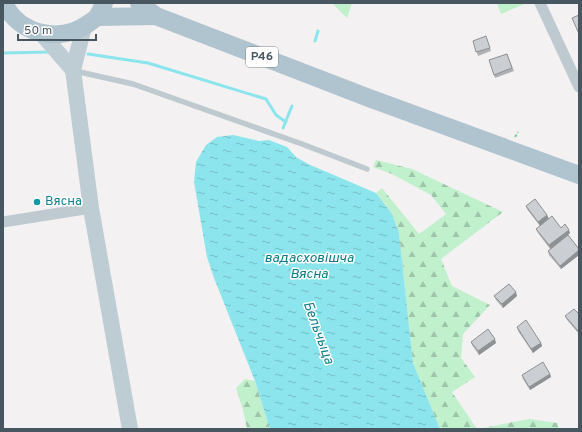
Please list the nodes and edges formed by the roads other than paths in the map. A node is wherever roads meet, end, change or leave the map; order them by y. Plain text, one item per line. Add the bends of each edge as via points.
1 (4, 3) edge
2 (139, 3) edge
3 (540, 3) edge
4 (95, 16) edge
5 (156, 16) junction
6 (41, 33) junction
7 (73, 70) junction
8 (579, 87) edge
9 (367, 169) dead end
10 (579, 174) edge
11 (91, 208) junction
12 (3, 222) edge
13 (130, 429) edge

1 - 6 main road, Р46 via 16,19
2 - 5 main road, Р46
3 - 8 street
4 - 5 main road, Р46
4 - 6 main road, Р46 via 70,33
4 - 7 main road
5 - 10 main road, Р46 via 369,98
6 - 7 main road
7 - 9 lane via 133,84
7 - 11 main road
11 - 12 street
11 - 13 main road

